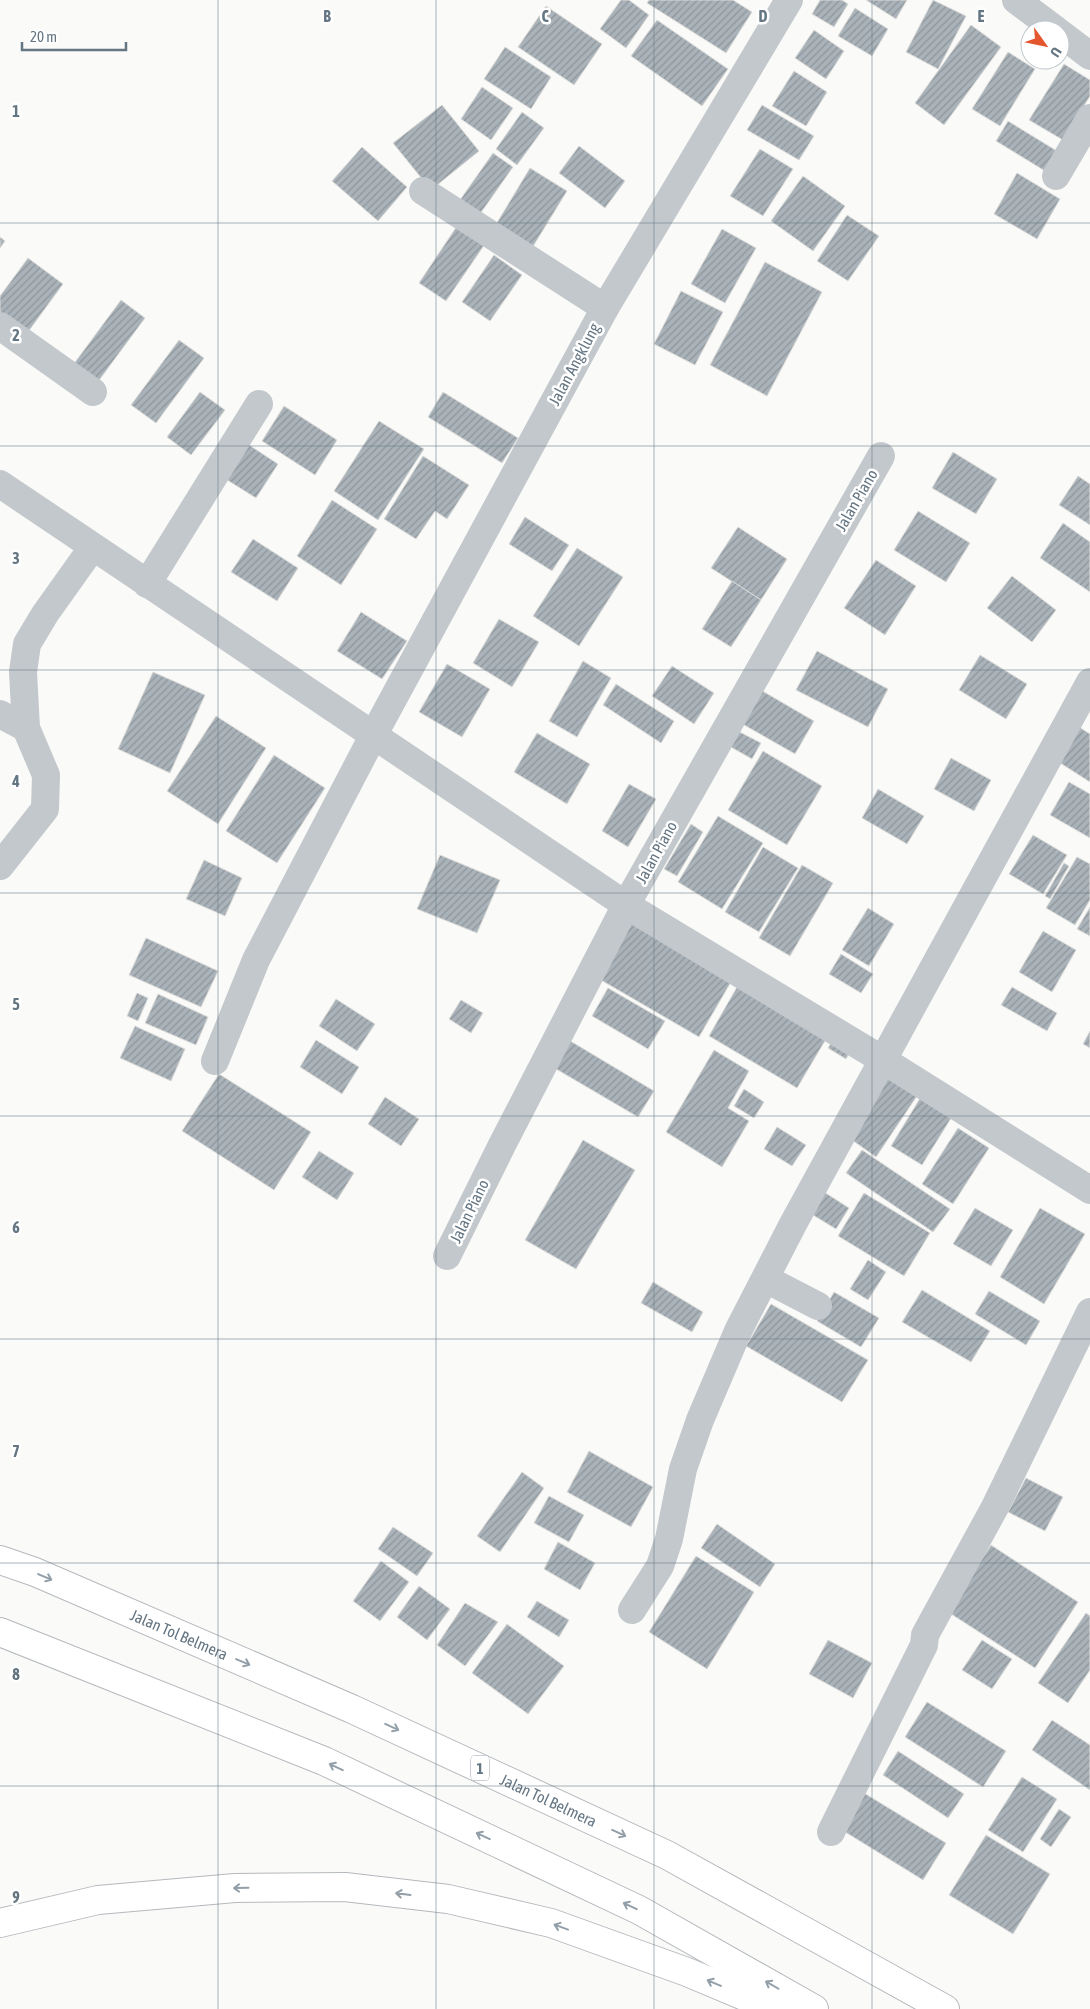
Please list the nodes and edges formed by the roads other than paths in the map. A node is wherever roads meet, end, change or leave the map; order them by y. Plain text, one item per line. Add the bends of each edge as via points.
1 (789, 0) edge
2 (1016, 0) edge
3 (1043, 20) edge
4 (1070, 41) edge
5 (1090, 56) edge
6 (1090, 118) edge
7 (1056, 176) dead end
8 (424, 191) dead end
9 (605, 308) junction
10 (0, 326) edge
11 (92, 392) dead end
12 (259, 404) dead end
13 (881, 456) dead end
14 (0, 484) edge
15 (92, 548) junction
16 (147, 584) junction
17 (1090, 682) edge
18 (0, 714) edge
19 (26, 728) junction
20 (373, 736) junction
21 (0, 866) edge
22 (626, 905) junction
23 (883, 1060) junction
24 (216, 1061) dead end
25 (1090, 1190) edge
26 (447, 1256) dead end
27 (766, 1279) junction
28 (818, 1306) dead end
29 (1090, 1312) edge
30 (0, 1560) edge
31 (632, 1610) dead end
32 (0, 1632) edge
33 (831, 1832) dead end
34 (0, 1924) edge
35 (775, 2009) edge
36 (814, 2009) edge
37 (945, 2009) edge

1 - 9 street, Jalan Angklung
2 - 3 street
4 - 5 street
6 - 7 street
8 - 9 street
9 - 20 street, Jalan Angklung
10 - 11 street
12 - 16 street
13 - 22 street, Jalan Piano
14 - 15 street
15 - 16 street
15 - 19 street via 27,644 23,672
16 - 20 street
17 - 23 street
18 - 19 street
19 - 21 street via 46,775 45,809
20 - 22 street
20 - 24 street, Jalan Angklung via 256,960
22 - 23 street
22 - 26 street, Jalan Piano
23 - 25 street
23 - 27 street
27 - 28 street
27 - 31 street via 738,1332 700,1420 682,1469 669,1539 660,1566
29 - 33 street via 995,1507 926,1635
30 -> 37 highway, Jalan Tol Belmera / 1 via 352,1709 667,1855
36 -> 32 highway via 639,1910 324,1761
35 -> 34 highway via 688,1972 550,1923 448,1899 355,1888 235,1888 98,1900

